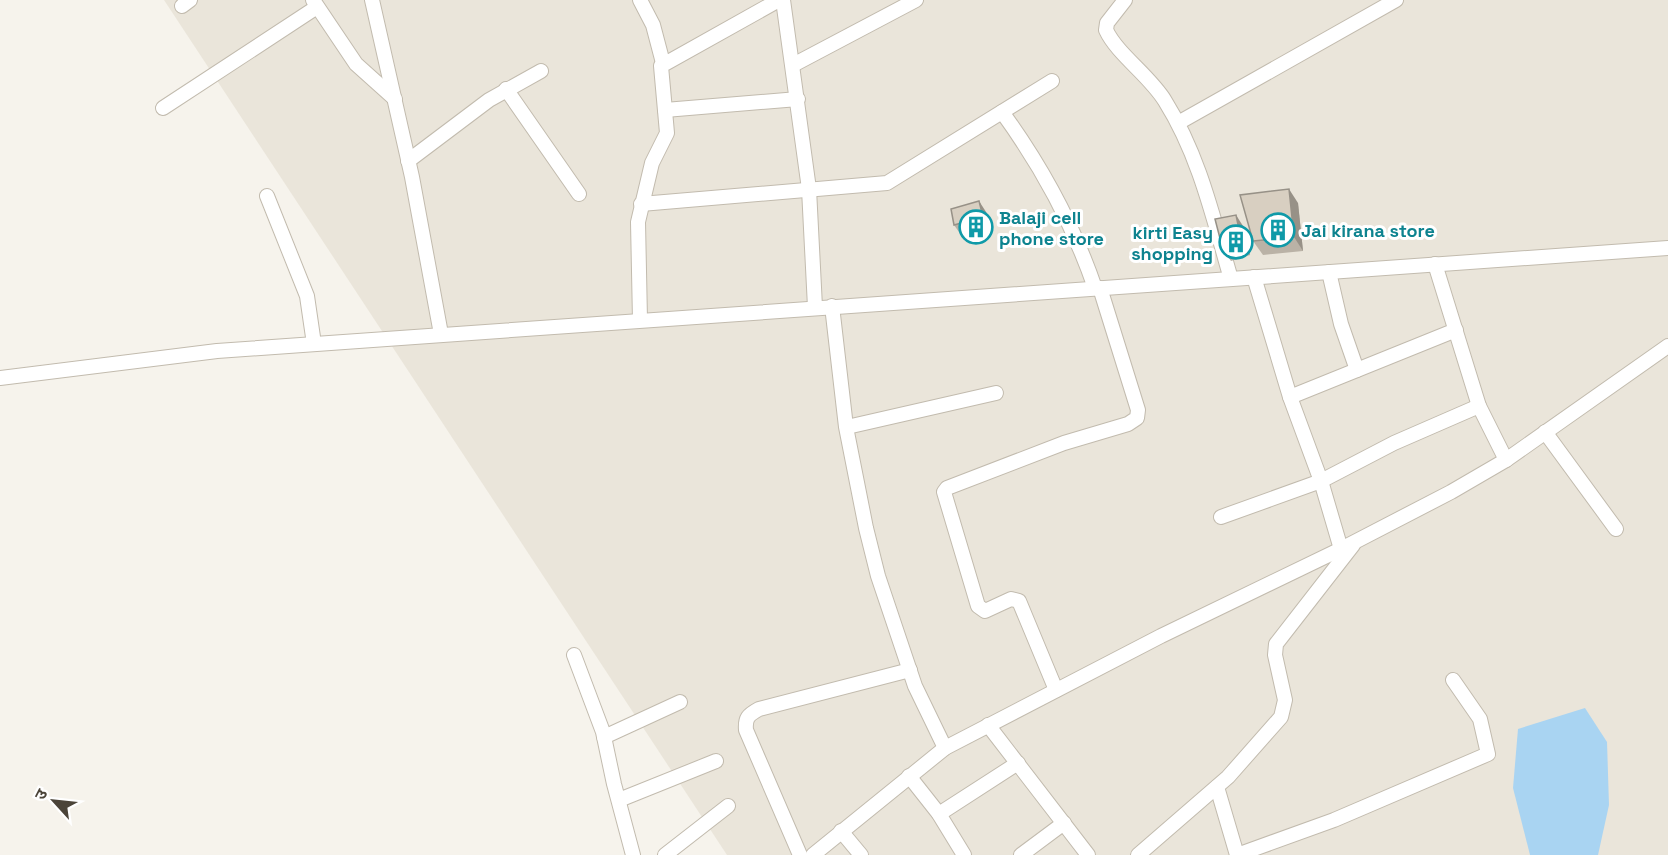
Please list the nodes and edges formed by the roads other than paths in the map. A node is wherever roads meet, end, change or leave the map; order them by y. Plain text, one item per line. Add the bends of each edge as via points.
1 (372, 0) edge
2 (640, 0) edge
3 (781, 0) edge
4 (916, 0) edge
5 (1125, 0) edge
6 (1395, 0) edge
7 (315, 3) edge
8 (663, 63) junction
9 (793, 65) junction
10 (541, 71) dead end
11 (1052, 81) dead end
12 (506, 89) junction
13 (395, 99) junction
14 (798, 99) junction
15 (163, 108) dead end
16 (665, 110) junction
17 (1002, 112) junction
18 (1178, 123) junction
19 (408, 161) junction
20 (809, 189) junction
21 (579, 194) dead end
22 (267, 196) dead end
23 (640, 204) junction
24 (1668, 248) edge
25 (1435, 264) junction
26 (1329, 272) junction
27 (1254, 277) junction
28 (1231, 279) junction
29 (1098, 288) junction
30 (832, 306) junction
31 (815, 308) junction
32 (640, 320) junction
33 (1456, 330) junction
34 (441, 334) junction
35 (314, 344) junction
36 (1668, 346) edge
37 (1357, 370) junction
38 (0, 378) edge
39 (996, 393) dead end
40 (1290, 397) junction
41 (1479, 405) junction
42 (847, 427) junction
43 (1545, 432) junction
44 (1506, 460) junction
45 (1321, 481) junction
46 (1221, 517) dead end
47 (1616, 529) dead end
48 (1356, 541) junction
49 (1341, 549) junction
50 (574, 656) dead end
51 (910, 670) junction
52 (1453, 680) dead end
53 (1056, 690) junction
54 (680, 702) dead end
55 (988, 725) junction
56 (604, 736) junction
57 (945, 748) junction
58 (716, 761) dead end
59 (1018, 763) junction
60 (909, 776) junction
61 (1217, 787) junction
62 (618, 800) junction
63 (728, 806) dead end
64 (939, 814) junction
65 (1064, 823) junction
66 (841, 831) junction
67 (633, 855) edge
68 (665, 855) edge
69 (800, 855) edge
70 (813, 855) edge
71 (861, 855) edge
72 (964, 855) edge
73 (1021, 855) edge
74 (1088, 855) edge
75 (1138, 855) edge
76 (1237, 855) edge

1 - 13 street
2 - 8 street via 653,26
3 - 8 street
3 - 9 street
4 - 9 street
5 - 18 street via 1106,30 1153,83
6 - 18 street
7 - 13 street via 356,64
7 - 15 street
8 - 16 street via 660,69
9 - 14 street
10 - 12 street
11 - 17 street
12 - 19 street
12 - 21 street
13 - 19 street
14 - 16 street
14 - 20 street
16 - 23 street via 667,135 652,163
17 - 20 street via 887,183
17 - 29 street via 1051,185
18 - 28 street via 1200,173
19 - 34 street
20 - 23 street
20 - 31 street
22 - 35 street via 308,296
23 - 32 street
24 - 25 street
25 - 26 street
25 - 33 street
26 - 27 street
26 - 37 street
27 - 28 street
27 - 40 street
28 - 29 street
29 - 30 street
29 - 53 street via 1138,410 1137,418 944,492 978,606 985,611 1011,599 1019,601
30 - 31 street
30 - 42 street
31 - 32 street
32 - 34 street
33 - 37 street
33 - 41 street
34 - 35 street
35 - 38 street via 217,351
36 - 43 street
37 - 40 street
39 - 42 street
40 - 45 street
41 - 44 street
41 - 45 street
42 - 51 street via 871,548
43 - 44 street
43 - 47 street
44 - 48 street
45 - 46 street
45 - 49 street
48 - 49 street
48 - 61 street via 1276,644 1284,713
49 - 53 street
50 - 56 street
51 - 57 street
51 - 69 street via 749,714 746,730
52 - 76 street via 1480,718 1488,754 1334,820
53 - 55 street
54 - 56 street
55 - 57 street
55 - 59 street
56 - 62 street
57 - 60 street
58 - 62 street
59 - 64 street
59 - 65 street
60 - 64 street
60 - 66 street
61 - 75 street
61 - 76 street
62 - 67 street
63 - 68 street
64 - 72 street
65 - 73 street
65 - 74 street
66 - 70 street
66 - 71 street

